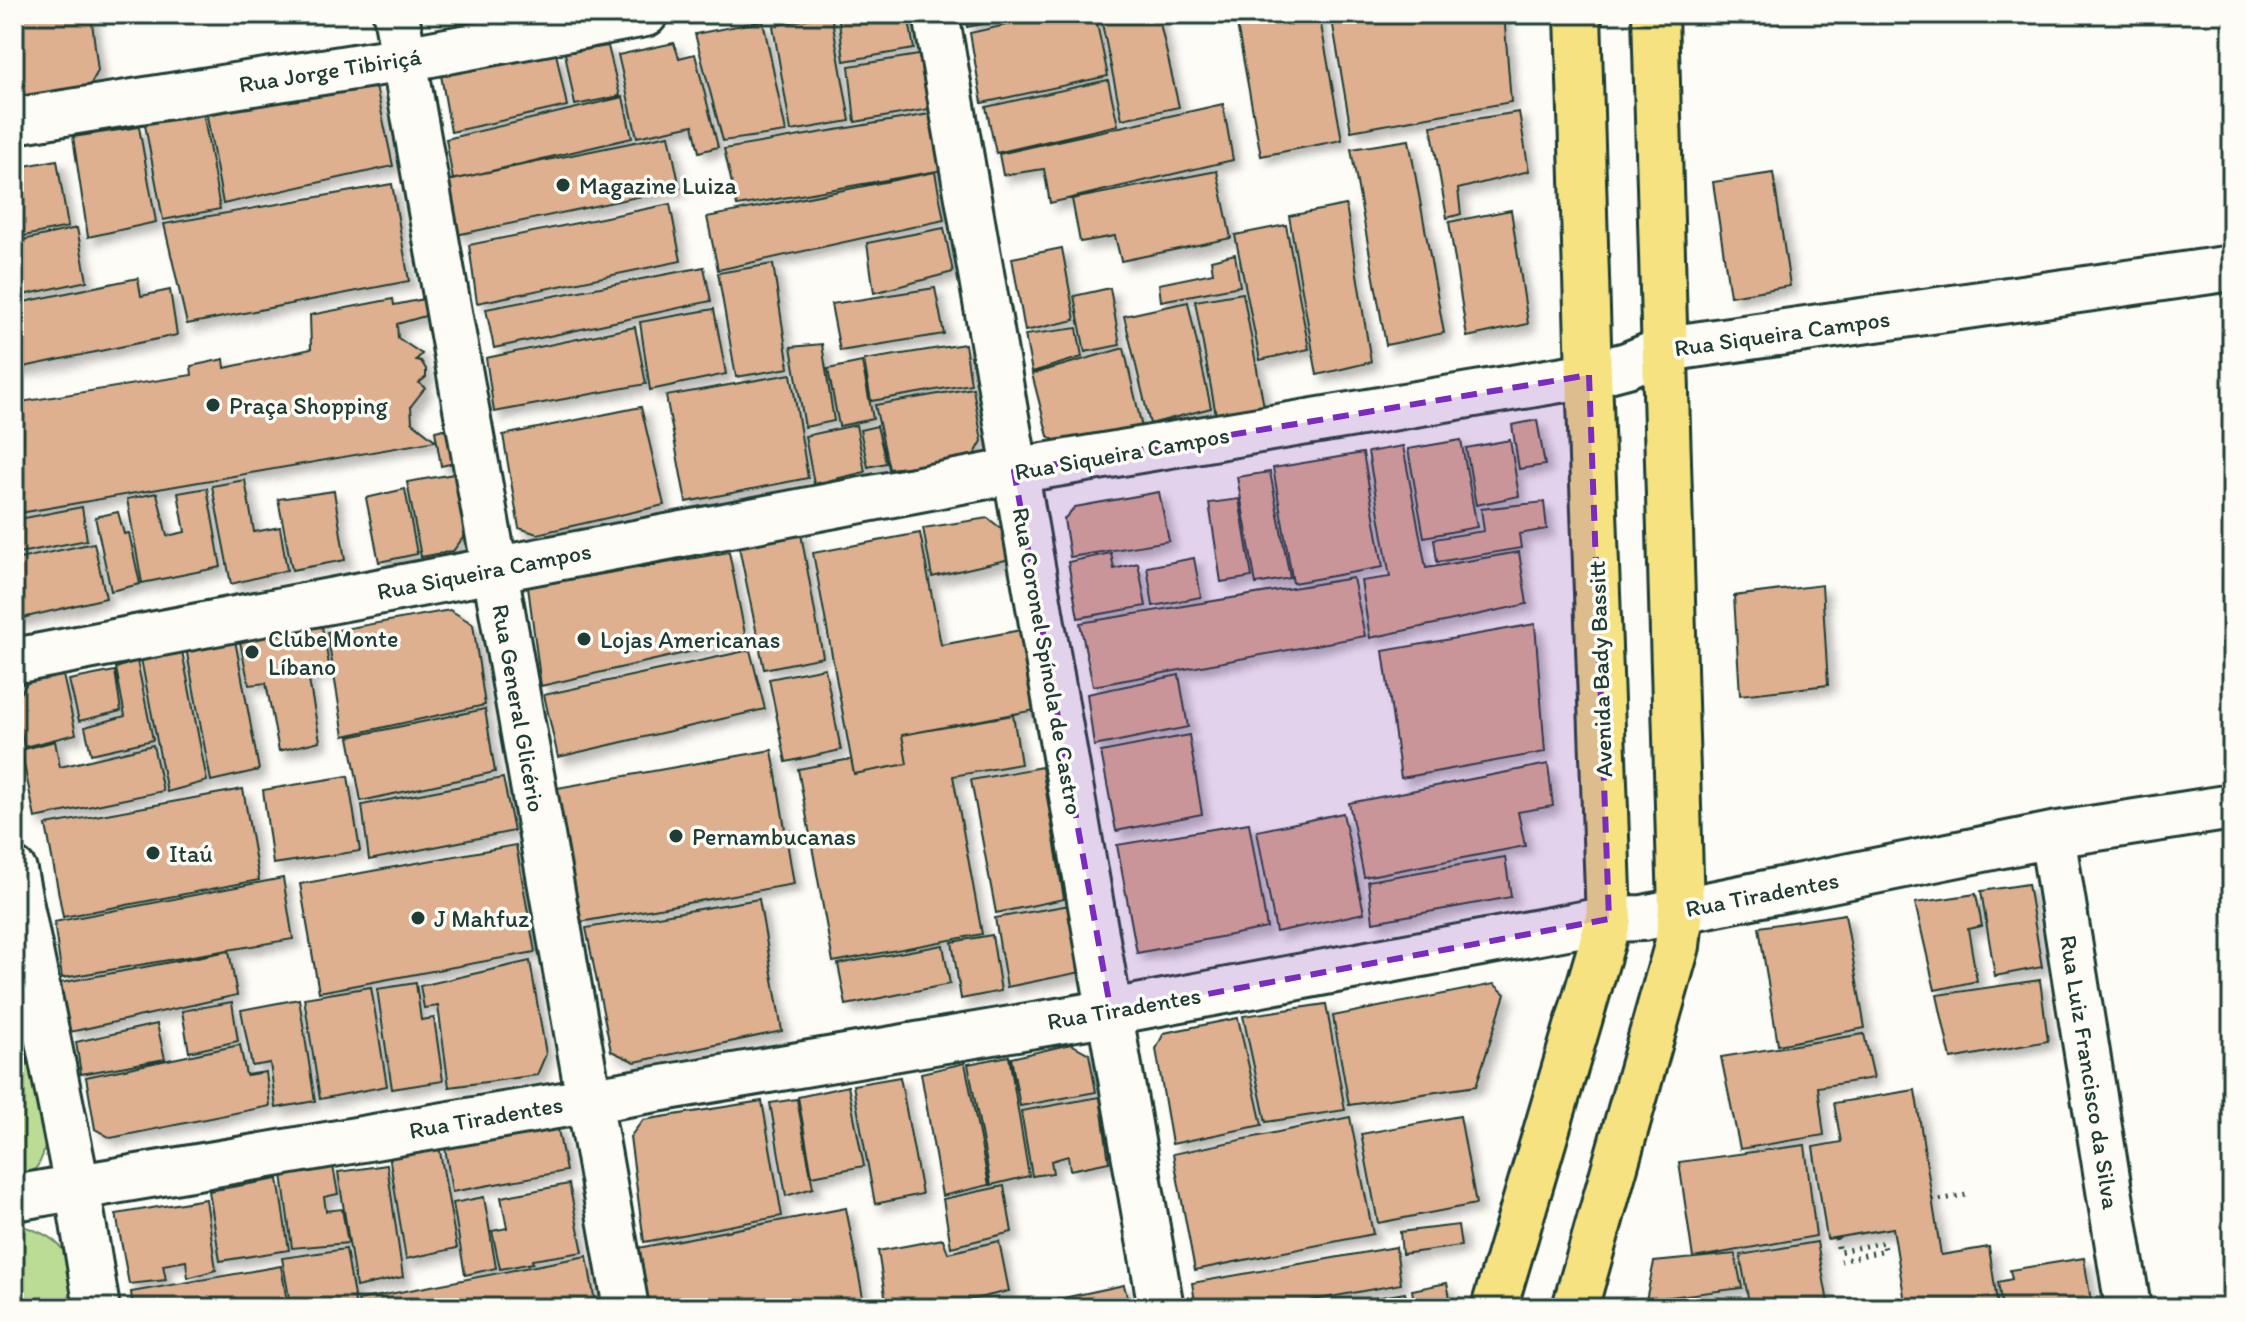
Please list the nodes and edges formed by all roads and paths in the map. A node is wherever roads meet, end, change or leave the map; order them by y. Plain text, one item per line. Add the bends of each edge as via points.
1 (396, 14) edge
2 (645, 14) edge
3 (936, 14) edge
4 (1578, 14) edge
5 (1655, 14) edge
6 (404, 59) junction
7 (14, 121) edge
8 (2232, 268) edge
9 (1666, 349) junction
10 (1589, 375) junction
11 (1014, 471) junction
12 (495, 569) junction
13 (14, 661) edge
14 (2232, 807) edge
15 (2052, 835) junction
16 (14, 871) edge
17 (1681, 909) junction
18 (1609, 919) junction
19 (1111, 1012) junction
20 (589, 1100) junction
21 (77, 1186) junction
22 (1966, 1195) dead end
23 (14, 1198) edge
24 (1932, 1201) dead end
25 (1836, 1238) dead end
26 (1841, 1261) dead end
27 (97, 1308) edge
28 (626, 1308) edge
29 (1161, 1308) edge
30 (1494, 1308) edge
31 (1575, 1308) edge
32 (2128, 1308) edge

1 - 6 street, Rua General Glicério
2 - 6 street, Rua Jorge Tibiriçá
3 - 11 street, Rua Coronel Spínola de Castro
4 - 10 main road, Avenida Bady Bassitt
5 - 9 main road
6 - 7 street, Rua Jorge Tibiriçá
6 - 12 street, Rua General Glicério
8 - 9 street, Rua Siqueira Campos
9 - 10 street, Rua Siqueira Campos
9 - 17 main road
10 - 11 street, Rua Siqueira Campos
10 - 18 main road, Avenida Bady Bassitt
11 - 12 street, Rua Siqueira Campos
11 - 19 street, Rua Coronel Spínola de Castro
12 - 13 street, Rua Siqueira Campos
12 - 20 street, Rua General Glicério
14 - 15 street, Rua Tiradentes
15 - 17 street, Rua Tiradentes
15 - 32 street, Rua Luiz Francisco da Silva
16 - 21 street
17 - 18 street, Rua Tiradentes
17 - 31 main road via 1677,946
18 - 19 street, Rua Tiradentes
18 - 30 main road, Avenida Bady Bassitt
19 - 20 street, Rua Tiradentes
19 - 29 street, Rua Coronel Spínola de Castro
20 - 21 street, Rua Tiradentes
20 - 28 street, Rua General Glicério
21 - 23 street, Rua Tiradentes
21 - 27 street
22 - 24 path
25 - 26 path via 1839,1252 1883,1242 1885,1250

